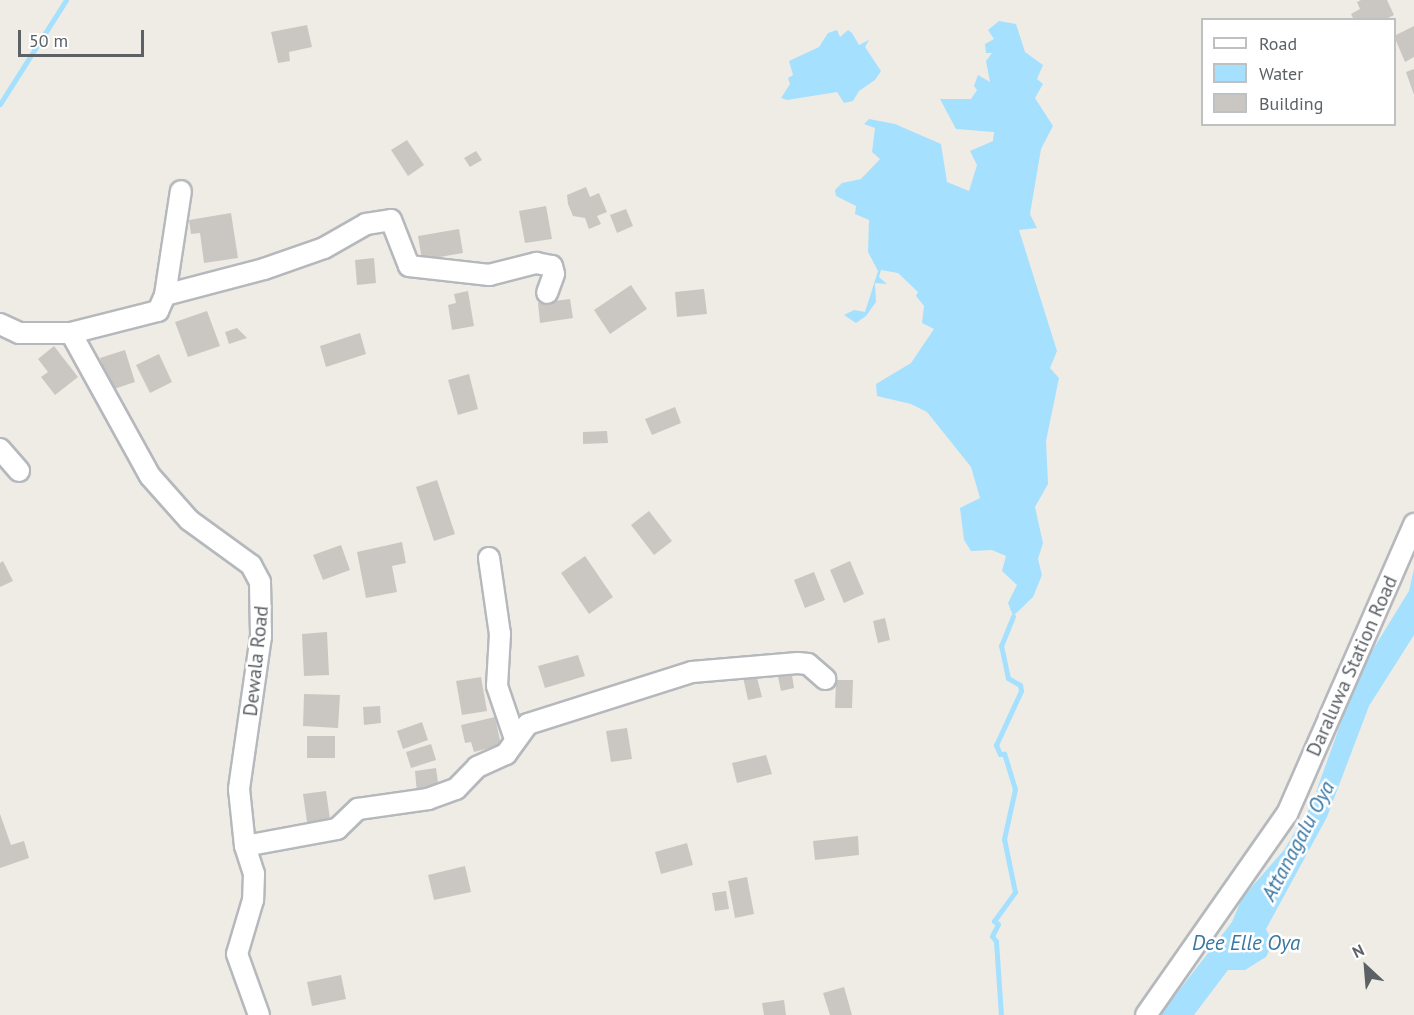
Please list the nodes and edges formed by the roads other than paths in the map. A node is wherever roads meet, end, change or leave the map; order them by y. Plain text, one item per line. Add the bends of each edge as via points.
1 (181, 191) dead end
2 (547, 293) dead end
3 (165, 295) junction
4 (0, 324) edge
5 (71, 333) junction
6 (0, 448) edge
7 (19, 471) dead end
8 (1414, 524) edge
9 (489, 558) dead end
10 (825, 679) dead end
11 (515, 740) junction
12 (244, 846) junction
13 (259, 1015) edge
14 (1146, 1015) edge

1 - 3 street
2 - 3 street via 554,274 552,266 536,263 489,275 409,266 391,220 366,224 324,248 264,269
3 - 5 street via 158,311
4 - 5 street via 19,333
5 - 12 street, Dewala Road via 150,476 196,526 251,565 260,582 261,636 239,789
6 - 7 street
8 - 14 street, Daraluwa Station Road via 1287,814
9 - 11 street via 500,634 497,686
10 - 11 street via 808,664 798,663 692,672 528,724
11 - 12 street via 506,754 477,767 456,789 428,800 358,809 337,829
12 - 13 street, Dewala Road via 254,874 253,900 237,954

